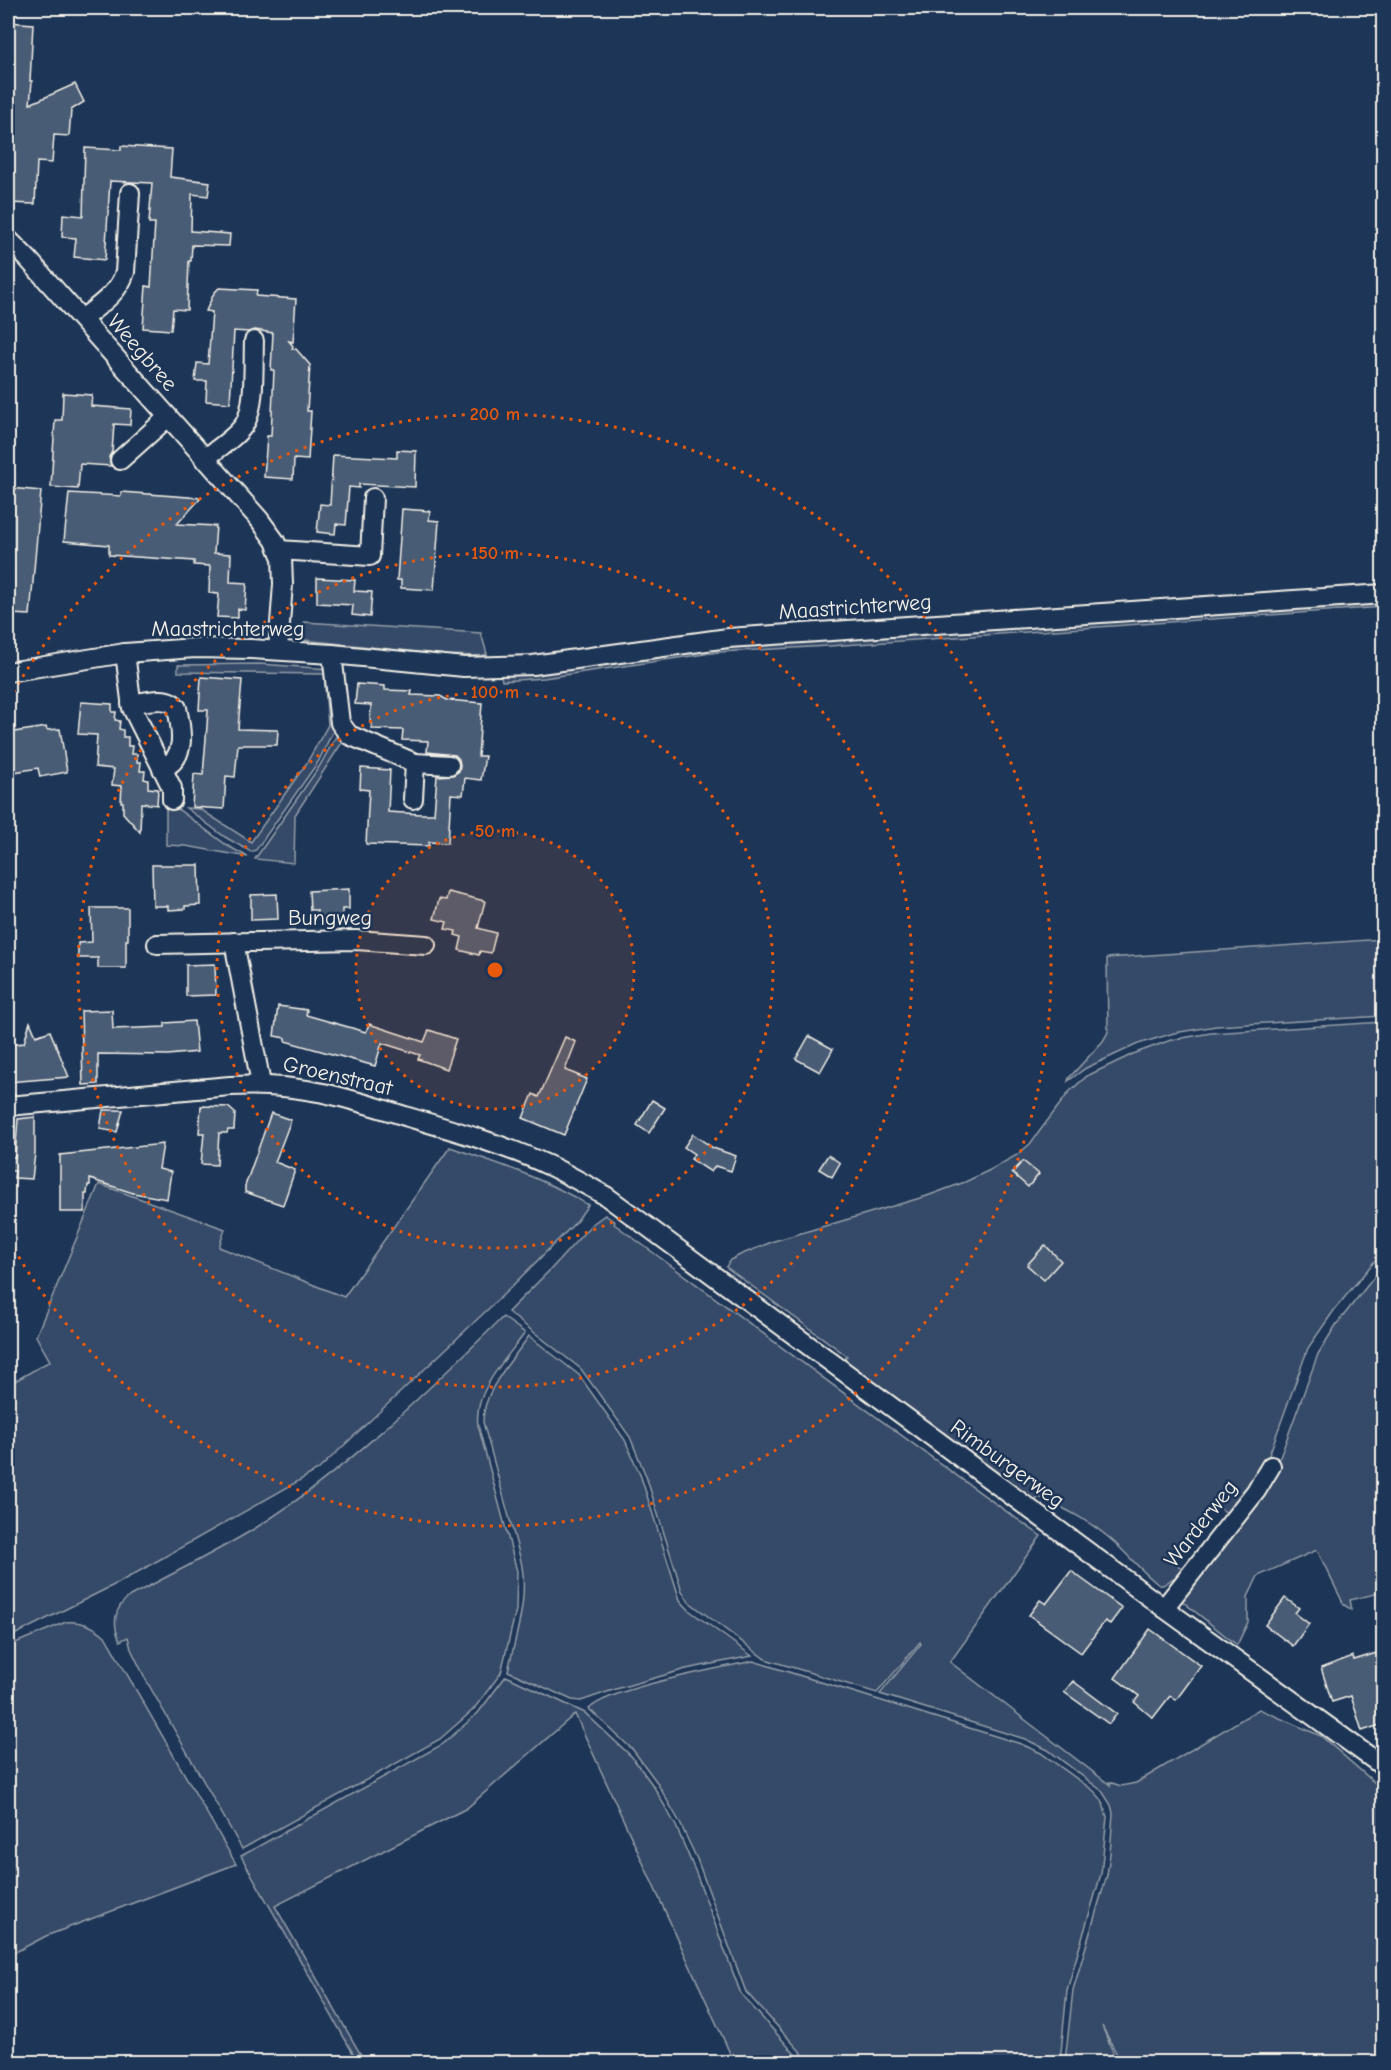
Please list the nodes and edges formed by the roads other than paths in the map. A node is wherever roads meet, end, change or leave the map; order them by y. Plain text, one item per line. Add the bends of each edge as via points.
1 (130, 193) dead end
2 (8, 239) edge
3 (82, 319) junction
4 (254, 341) dead end
5 (168, 417) junction
6 (204, 459) junction
7 (120, 460) dead end
8 (373, 498) dead end
9 (279, 550) junction
10 (1383, 594) edge
11 (278, 650) junction
12 (125, 653) junction
13 (332, 654) junction
14 (8, 672) edge
15 (131, 704) junction
16 (415, 763) junction
17 (449, 765) dead end
18 (162, 769) junction
19 (413, 799) dead end
20 (172, 800) dead end
21 (234, 942) junction
22 (157, 944) dead end
23 (426, 945) dead end
24 (261, 1084) junction
25 (8, 1106) edge
26 (606, 1196) joint
27 (1271, 1466) dead end
28 (1164, 1608) junction
29 (1383, 1767) edge

1 - 3 street, Weegbree via 122,281
2 - 3 street, Weegbree
3 - 5 street, Weegbree
4 - 6 street via 248,416 237,432
5 - 6 street, Weegbree
5 - 7 street, Weegbree
6 - 9 street, Weegbree via 267,529
8 - 9 street via 370,556
9 - 11 street, Weegbree via 283,584
10 - 13 street, Maastrichterweg via 728,638 513,667 464,667
11 - 12 street, Maastrichterweg via 195,648
11 - 13 street, Maastrichterweg
12 - 14 street, Maastrichterweg
12 - 15 street, Maastrichterweg
13 - 16 street, Maastrichterweg via 344,730
15 - 18 street, Maastrichterweg
15 - 18 street via 167,700 177,708 180,749 177,759
16 - 17 street, Maastrichterweg
16 - 19 street
18 - 20 street, Maastrichterweg via 172,788
21 - 22 street, Bungweg
21 - 23 street, Bungweg via 356,940
21 - 24 street
24 - 25 street, Groenstraat
24 - 26 street, Groenstraat via 347,1098 454,1131 550,1166
26 - 28 street, Rimburgerweg
27 - 28 street, Warderweg via 1256,1491
28 - 29 street, Rimburgerweg

